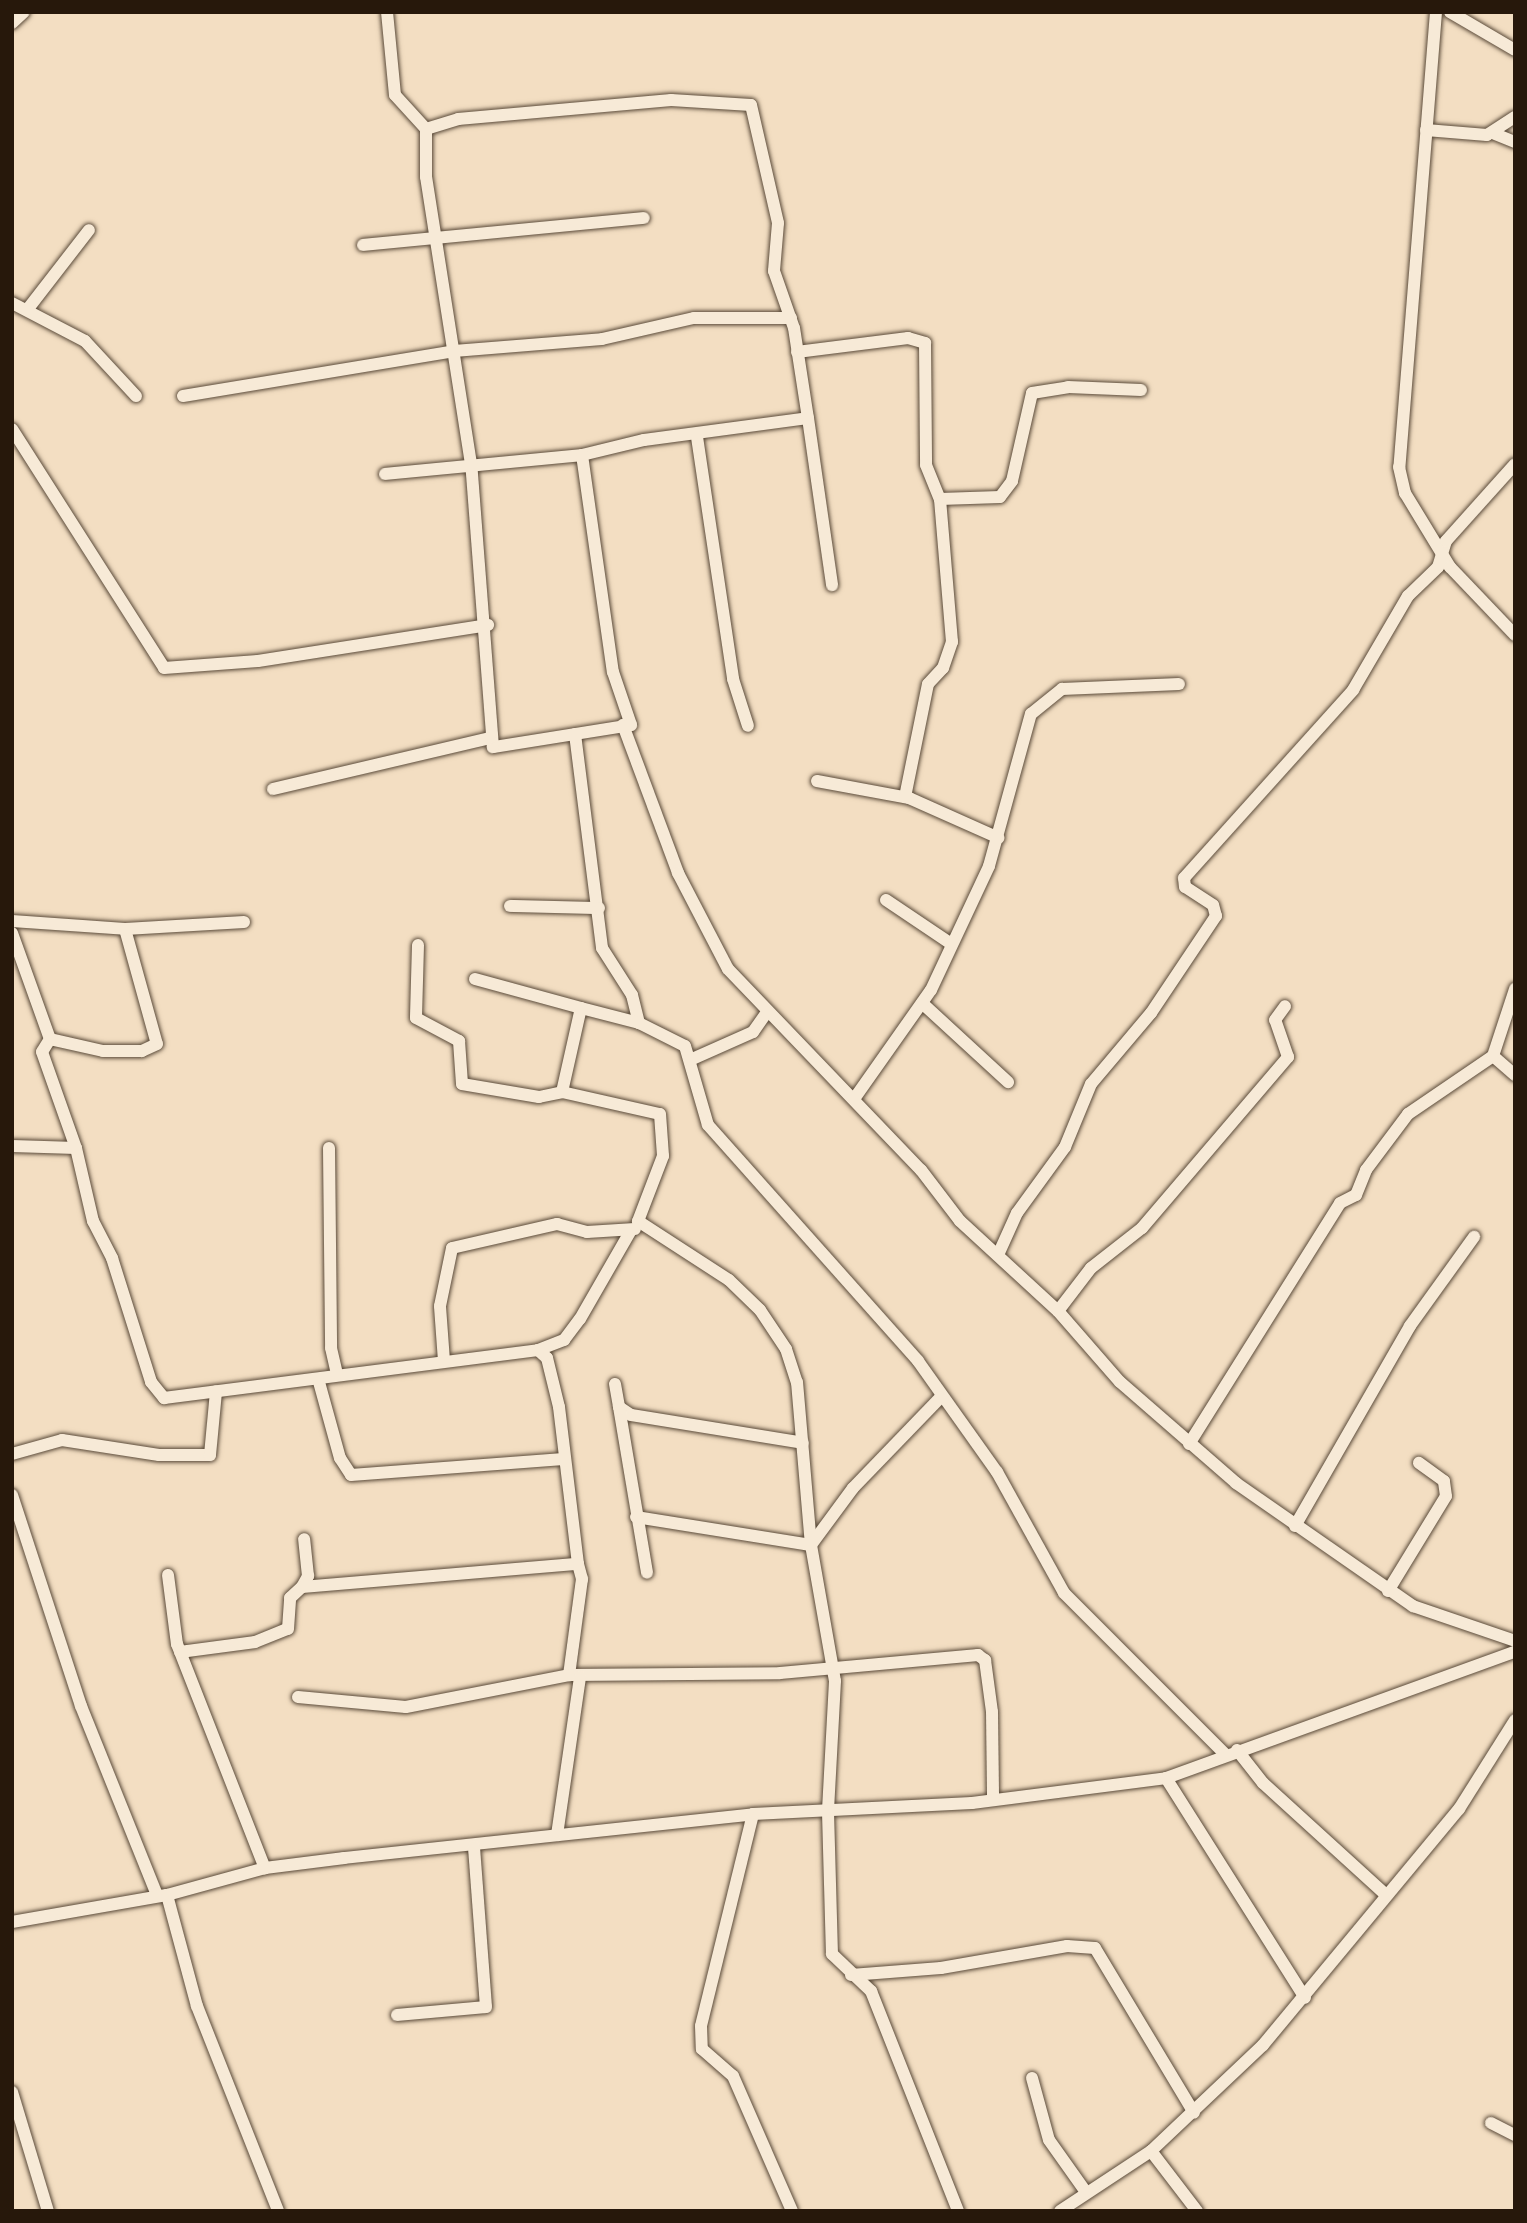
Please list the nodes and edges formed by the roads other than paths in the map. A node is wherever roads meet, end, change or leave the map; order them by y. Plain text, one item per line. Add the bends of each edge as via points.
1 (24, 12) edge
2 (387, 12) edge
3 (1436, 12) edge
4 (1450, 12) edge
5 (12, 23) edge
6 (1515, 50) edge
7 (1515, 117) edge
8 (426, 129) junction
9 (1426, 130) junction
10 (1495, 134) junction
11 (1515, 142) edge
12 (644, 218) dead end
13 (89, 230) dead end
14 (437, 238) junction
15 (363, 246) dead end
16 (12, 303) edge
17 (27, 310) junction
18 (791, 318) junction
19 (454, 351) junction
20 (797, 352) junction
21 (1141, 390) dead end
22 (136, 396) dead end
23 (183, 396) dead end
24 (808, 418) junction
25 (12, 429) edge
26 (697, 437) junction
27 (582, 455) junction
28 (471, 464) junction
29 (1515, 464) edge
30 (385, 474) dead end
31 (940, 499) junction
32 (1444, 554) junction
33 (832, 585) dead end
34 (488, 625) junction
35 (1515, 635) edge
36 (1180, 684) dead end
37 (631, 725) junction
38 (748, 726) dead end
39 (575, 734) junction
40 (490, 738) junction
41 (817, 781) dead end
42 (273, 789) dead end
43 (905, 797) junction
44 (999, 838) junction
45 (886, 900) dead end
46 (510, 906) dead end
47 (599, 908) junction
48 (12, 921) edge
49 (244, 922) dead end
50 (125, 929) junction
51 (12, 933) edge
52 (950, 943) junction
53 (418, 945) dead end
54 (475, 979) dead end
55 (1515, 989) edge
56 (922, 1003) junction
57 (1285, 1006) dead end
58 (581, 1008) junction
59 (767, 1012) junction
60 (639, 1023) junction
61 (50, 1039) junction
62 (1493, 1056) junction
63 (690, 1060) junction
64 (1515, 1075) edge
65 (1008, 1082) dead end
66 (562, 1092) junction
67 (854, 1099) junction
68 (12, 1146) edge
69 (76, 1148) junction
70 (329, 1148) dead end
71 (636, 1229) junction
72 (1474, 1237) dead end
73 (998, 1255) junction
74 (1058, 1311) junction
75 (538, 1350) junction
76 (444, 1361) junction
77 (337, 1373) junction
78 (318, 1382) junction
79 (615, 1384) dead end
80 (216, 1391) junction
81 (940, 1398) junction
82 (619, 1407) junction
83 (803, 1443) junction
84 (1189, 1444) junction
85 (12, 1454) edge
86 (563, 1459) junction
87 (1419, 1463) dead end
88 (12, 1495) edge
89 (636, 1517) junction
90 (1295, 1526) junction
91 (304, 1539) dead end
92 (811, 1545) junction
93 (578, 1564) junction
94 (647, 1573) dead end
95 (168, 1575) dead end
96 (302, 1587) junction
97 (1388, 1591) junction
98 (1515, 1641) edge
99 (180, 1652) junction
100 (1515, 1652) edge
101 (833, 1667) junction
102 (575, 1676) junction
103 (298, 1697) dead end
104 (1515, 1720) edge
105 (1232, 1752) junction
106 (1166, 1778) junction
107 (993, 1796) junction
108 (828, 1812) junction
109 (753, 1814) junction
110 (557, 1835) junction
111 (474, 1846) junction
112 (265, 1868) junction
113 (161, 1894) junction
114 (1386, 1895) junction
115 (12, 1923) edge
116 (850, 1975) junction
117 (1305, 1998) junction
118 (397, 2015) dead end
119 (1032, 2078) dead end
120 (12, 2092) edge
121 (1194, 2113) junction
122 (1491, 2123) dead end
123 (1515, 2135) edge
124 (1151, 2151) junction
125 (1086, 2192) junction
126 (48, 2211) edge
127 (278, 2211) edge
128 (792, 2211) edge
129 (958, 2211) edge
130 (1060, 2211) edge
131 (1197, 2211) edge

1 - 5 street
2 - 8 street via 395,95
3 - 9 street
4 - 6 street
7 - 10 street
8 - 14 street via 426,177
8 - 18 street via 458,119 671,100 751,105 778,223 774,271
9 - 10 street
9 - 32 street via 1399,467 1405,493
10 - 11 street
12 - 14 street
13 - 17 street
14 - 15 street
14 - 19 street
16 - 17 street
17 - 22 street via 85,341
18 - 19 street via 712,317 590,341 576,336
18 - 20 street
19 - 23 street
19 - 28 street
20 - 24 street
20 - 31 street via 908,338 925,343 926,466
21 - 31 street via 1068,387 1032,393 1012,481 1000,497
24 - 26 street
24 - 33 street
25 - 34 street via 164,668 258,661
26 - 27 street via 644,440
26 - 38 street via 733,679
27 - 28 street
27 - 37 street via 613,672
28 - 30 street
28 - 34 street via 467,480
29 - 32 street via 1447,541
31 - 43 street via 952,642 943,668 928,684
32 - 35 street
32 - 73 street via 1408,596 1353,690 1184,878 1185,887 1213,905 1216,916 1151,1013 1091,1084 1065,1147 1017,1213
34 - 40 street
36 - 44 street via 1062,689 1031,714
37 - 39 street
37 - 59 street via 622,725 678,873 728,969
39 - 40 street via 498,749
39 - 47 street
40 - 42 street
41 - 43 street
43 - 44 street
44 - 52 street
45 - 52 street
46 - 47 street
47 - 60 street via 603,948 632,995
48 - 50 street
49 - 50 street
50 - 61 street via 157,1044 142,1051 103,1051
51 - 61 street
52 - 56 street
53 - 66 street via 416,1018 459,1041 462,1084 539,1097
54 - 58 street
55 - 62 street
56 - 65 street
56 - 67 street
57 - 74 street via 1275,1020 1288,1056 1142,1228 1091,1269
58 - 60 street
58 - 66 street
59 - 63 street via 753,1032
59 - 67 street
60 - 63 street via 684,1046
61 - 69 street via 43,1059
62 - 64 street
62 - 84 street via 1408,1114 1366,1170 1356,1195 1340,1203
63 - 81 street via 694,1092 726,1150 888,1324
66 - 71 street via 660,1114 663,1156
67 - 73 street via 960,1221
68 - 69 street
69 - 80 street via 93,1221 112,1258 151,1382 164,1398
70 - 77 street via 331,1348
71 - 75 street via 564,1340
71 - 76 street via 557,1224 452,1248 440,1306
71 - 83 street via 729,1280 761,1310 792,1364
72 - 90 street via 1410,1326
73 - 74 street
74 - 84 street via 1119,1382
75 - 76 street
75 - 86 street via 551,1371
76 - 77 street
77 - 78 street
78 - 80 street
78 - 86 street via 340,1458 351,1475
79 - 82 street
80 - 85 street via 210,1455 159,1455 62,1440
81 - 92 street via 853,1488
81 - 105 street via 997,1472 1064,1593
82 - 83 street via 639,1417
82 - 89 street
83 - 92 street
84 - 90 street
86 - 93 street
87 - 97 street via 1444,1481 1446,1496
88 - 113 street via 81,1706
89 - 92 street
89 - 94 street
90 - 97 street
91 - 96 street via 308,1576
92 - 101 street
93 - 96 street
93 - 102 street via 582,1579
95 - 99 street via 170,1623
96 - 99 street via 290,1598 288,1629 255,1642
97 - 98 street via 1461,1625
99 - 112 street
100 - 105 street via 1363,1711
101 - 102 street
101 - 107 street via 954,1653 985,1660
101 - 108 street
102 - 103 street via 406,1707
102 - 110 street
104 - 114 street via 1459,1809
105 - 106 street
105 - 114 street
106 - 107 street
106 - 117 street
107 - 108 street via 972,1803
108 - 109 street
108 - 116 street via 832,1954
109 - 110 street
109 - 128 street via 701,2026 702,2049 733,2076
110 - 111 street
111 - 112 street
111 - 118 street via 486,2007
112 - 113 street
113 - 115 street
113 - 127 street via 197,2006 249,2125 259,2171
114 - 117 street via 1314,1977
116 - 121 street via 941,1968 1067,1946 1096,1948
116 - 129 street via 872,1991
117 - 121 street
119 - 125 street via 1049,2140
120 - 126 street
121 - 124 street
122 - 123 street
124 - 125 street
124 - 131 street
125 - 130 street

